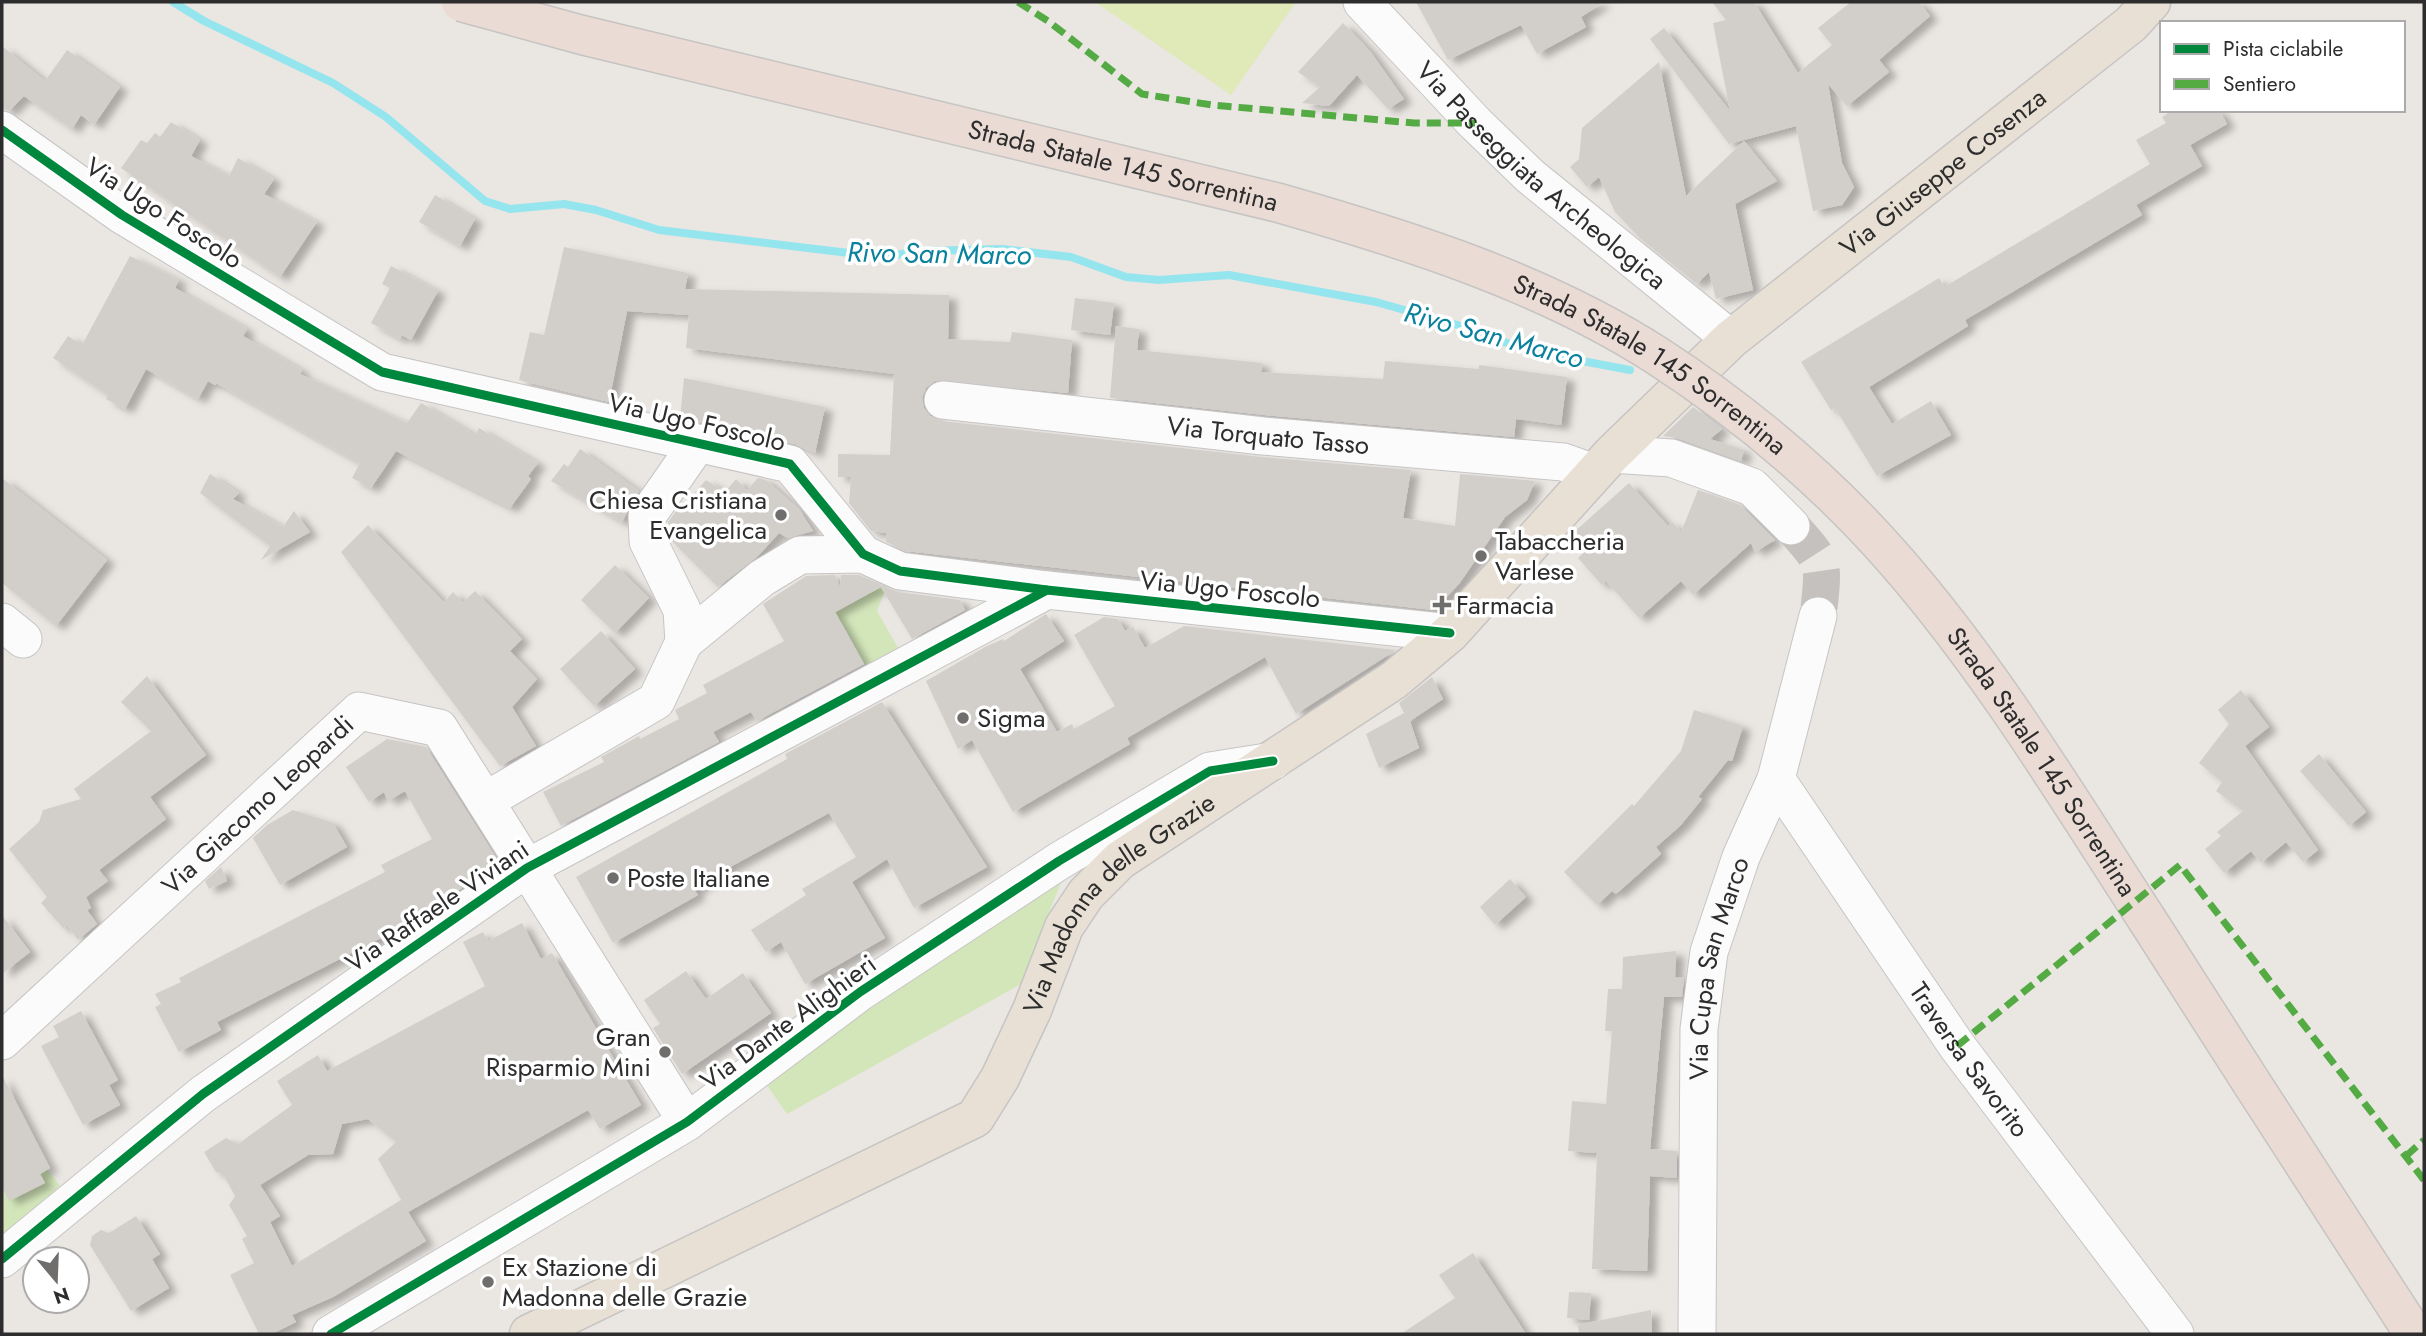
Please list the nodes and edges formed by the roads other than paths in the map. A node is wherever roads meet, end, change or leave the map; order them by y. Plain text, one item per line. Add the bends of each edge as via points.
1 (461, 2) edge
2 (1362, 2) edge
3 (2151, 2) edge
4 (2, 130) edge
5 (1731, 339) junction
6 (943, 400) dead end
7 (698, 443) junction
8 (1603, 463) junction
9 (1791, 526) tunnel mouth
10 (863, 554) junction
11 (1047, 590) junction
12 (1818, 616) tunnel mouth
13 (1450, 633) junction
14 (684, 642) junction
15 (1273, 761) junction
16 (1776, 779) junction
17 (485, 801) junction
18 (527, 868) junction
19 (2, 1041) edge
20 (687, 1122) junction
21 (2, 1259) edge
22 (331, 1334) edge
23 (529, 1334) edge
24 (1697, 1334) edge
25 (2175, 1334) edge
26 (2414, 1334) edge

1 - 26 highway, Strada Statale 145 Sorrentina, bridge via 1378,231 1564,304 1654,354 1744,418 1825,487 1947,623 2040,754
2 - 5 street, Via Passeggiata Archeologica via 1531,176
3 - 5 main road, Via Giuseppe Cosenza via 2131,23
4 - 7 street, Via Ugo Foscolo via 122,215 382,372
5 - 8 main road, Via Madonna delle Grazie
6 - 8 street, Via Torquato Tasso via 1263,436
7 - 10 street, Via Ugo Foscolo via 790,464
7 - 14 street, Via Ugo Foscolo via 647,516 648,541 682,610
8 - 9 street via 1671,458 1752,487
8 - 13 main road, Via Madonna delle Grazie
10 - 11 street, Via Ugo Foscolo via 900,571
10 - 14 street via 800,555 762,578
11 - 13 street, Via Ugo Foscolo
11 - 18 street, Via Raffaele Viviani
12 - 16 street, Via Cupa San Marco
13 - 15 main road, Via Madonna delle Grazie via 1394,680
14 - 17 street via 656,701
15 - 20 street, Via Dante Alighieri via 1210,771 1059,862 860,992
15 - 23 main road, Via Madonna delle Grazie via 1120,860 1086,894 1064,928 1032,1010 975,1118
16 - 24 street, Via Cupa San Marco via 1741,857 1709,952 1699,1029
16 - 25 street, Traversa Savorito via 1957,1046
17 - 18 street, Via Giacomo Leopardi
17 - 19 street, Via Giacomo Leopardi via 439,728 359,711
18 - 20 street, Via Giacomo Leopardi
18 - 21 street, Via Raffaele Viviani via 203,1094
20 - 22 street, Via Dante Alighieri

